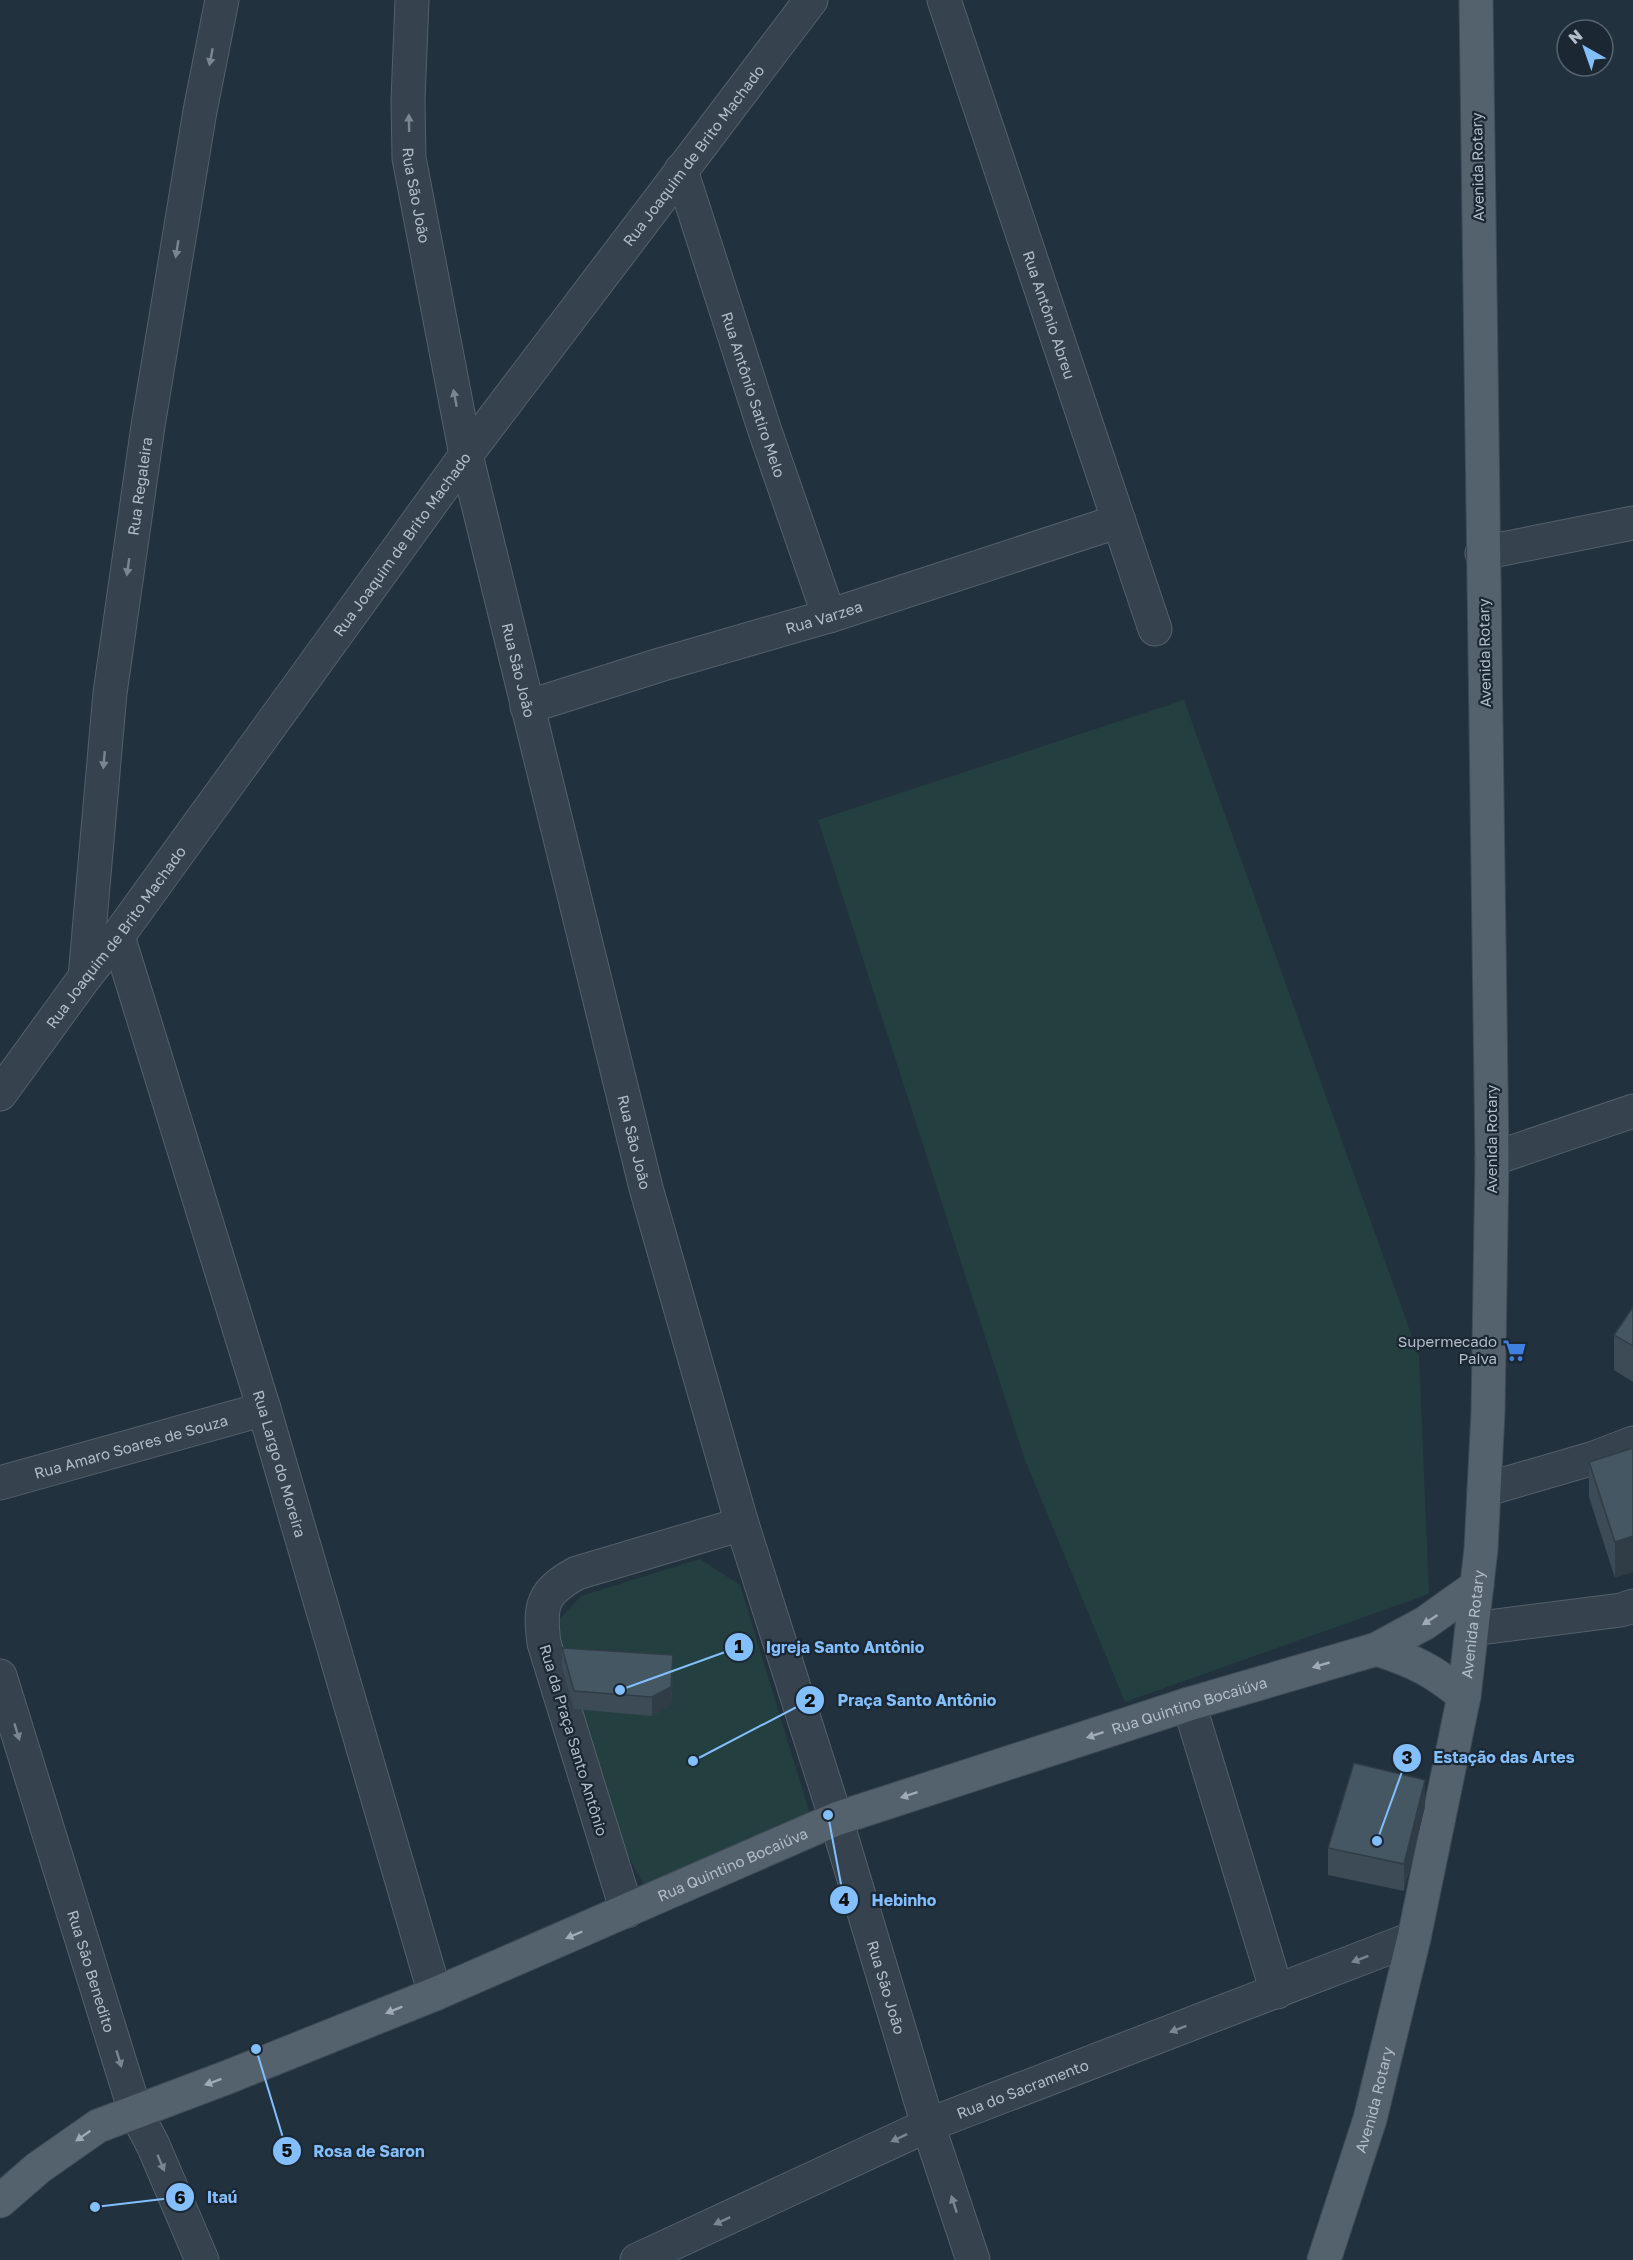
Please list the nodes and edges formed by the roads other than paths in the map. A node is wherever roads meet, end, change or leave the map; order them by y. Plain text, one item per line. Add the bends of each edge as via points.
1 (222, 0) edge
2 (412, 0) edge
3 (811, 0) edge
4 (944, 0) edge
5 (1476, 0) edge
6 (681, 170) junction
7 (466, 455) junction
8 (1119, 521) junction
9 (1633, 523) edge
10 (1482, 553) junction
11 (829, 616) junction
12 (1155, 629) dead end
13 (527, 707) junction
14 (118, 936) junction
15 (85, 977) junction
16 (0, 1094) edge
17 (1633, 1111) edge
18 (1492, 1159) junction
19 (264, 1409) junction
20 (1633, 1443) edge
21 (0, 1483) edge
22 (1484, 1490) junction
23 (742, 1524) junction
24 (1477, 1586) junction
25 (1633, 1606) edge
26 (1472, 1629) junction
27 (1377, 1649) junction
28 (0, 1676) edge
29 (1464, 1696) junction
30 (1189, 1704) junction
31 (836, 1818) junction
32 (627, 1911) junction
33 (1414, 1938) junction
34 (1277, 1992) junction
35 (435, 1994) junction
36 (135, 2110) junction
37 (928, 2125) junction
38 (0, 2201) edge
39 (202, 2260) edge
40 (637, 2260) edge
41 (973, 2260) edge
42 (1324, 2260) edge

1 -> 15 street, Rua Regaleira via 157,368 123,600 110,693
7 -> 2 street, Rua São João via 410,158
3 - 6 street, Rua Joaquim de Brito Machado
4 - 8 street, Rua Antônio Abreu
5 - 10 main road, Avenida Rotary
6 - 7 street, Rua Joaquim de Brito Machado
6 - 11 street, Rua Antônio Satiro Melo
7 - 13 street, Rua São João
7 - 14 street, Rua Joaquim de Brito Machado
8 - 11 street, Rua Varzea
8 - 12 street, Rua Antônio Abreu
9 - 10 street
10 - 18 main road, Avenida Rotary
11 - 13 street, Rua Varzea
13 - 23 street, Rua São João via 646,1188
14 - 15 street, Rua Joaquim de Brito Machado
14 - 19 street, Rua Largo do Moreira
15 - 16 street, Rua Joaquim de Brito Machado
17 - 18 street
18 - 22 main road, Avenida Rotary
19 - 21 street, Rua Amaro Soares de Souza
19 - 35 street, Rua Largo do Moreira
20 - 22 street
22 - 24 main road, Avenida Rotary
23 - 31 street, Rua São João
23 - 32 street, Rua da Praça Santo Antônio via 577,1573 558,1583 547,1597 541,1617 544,1643
24 - 26 main road, Avenida Rotary
24 -> 27 main road, Rua Quintino Bocaiúva via 1425,1623
25 - 26 street
26 - 29 main road, Avenida Rotary
27 - 29 main road via 1413,1661
27 -> 30 main road, Rua Quintino Bocaiúva
28 -> 36 street, Rua São Benedito
29 - 33 main road, Avenida Rotary
30 -> 31 main road, Rua Quintino Bocaiúva
30 - 34 street
31 - 32 main road, Rua Quintino Bocaiúva
31 - 37 street, Rua São João
32 -> 35 main road, Rua Quintino Bocaiúva
33 -> 34 street, Rua do Sacramento
33 - 42 main road, Avenida Rotary via 1370,2119
34 -> 37 street, Rua do Sacramento
35 -> 36 main road, Rua Quintino Bocaiúva
36 -> 38 main road, Rua Quintino Bocaiúva via 98,2126 38,2168
36 -> 39 street, Rua São Benedito
37 -> 40 street, Rua do Sacramento
41 -> 37 street, Rua São João

